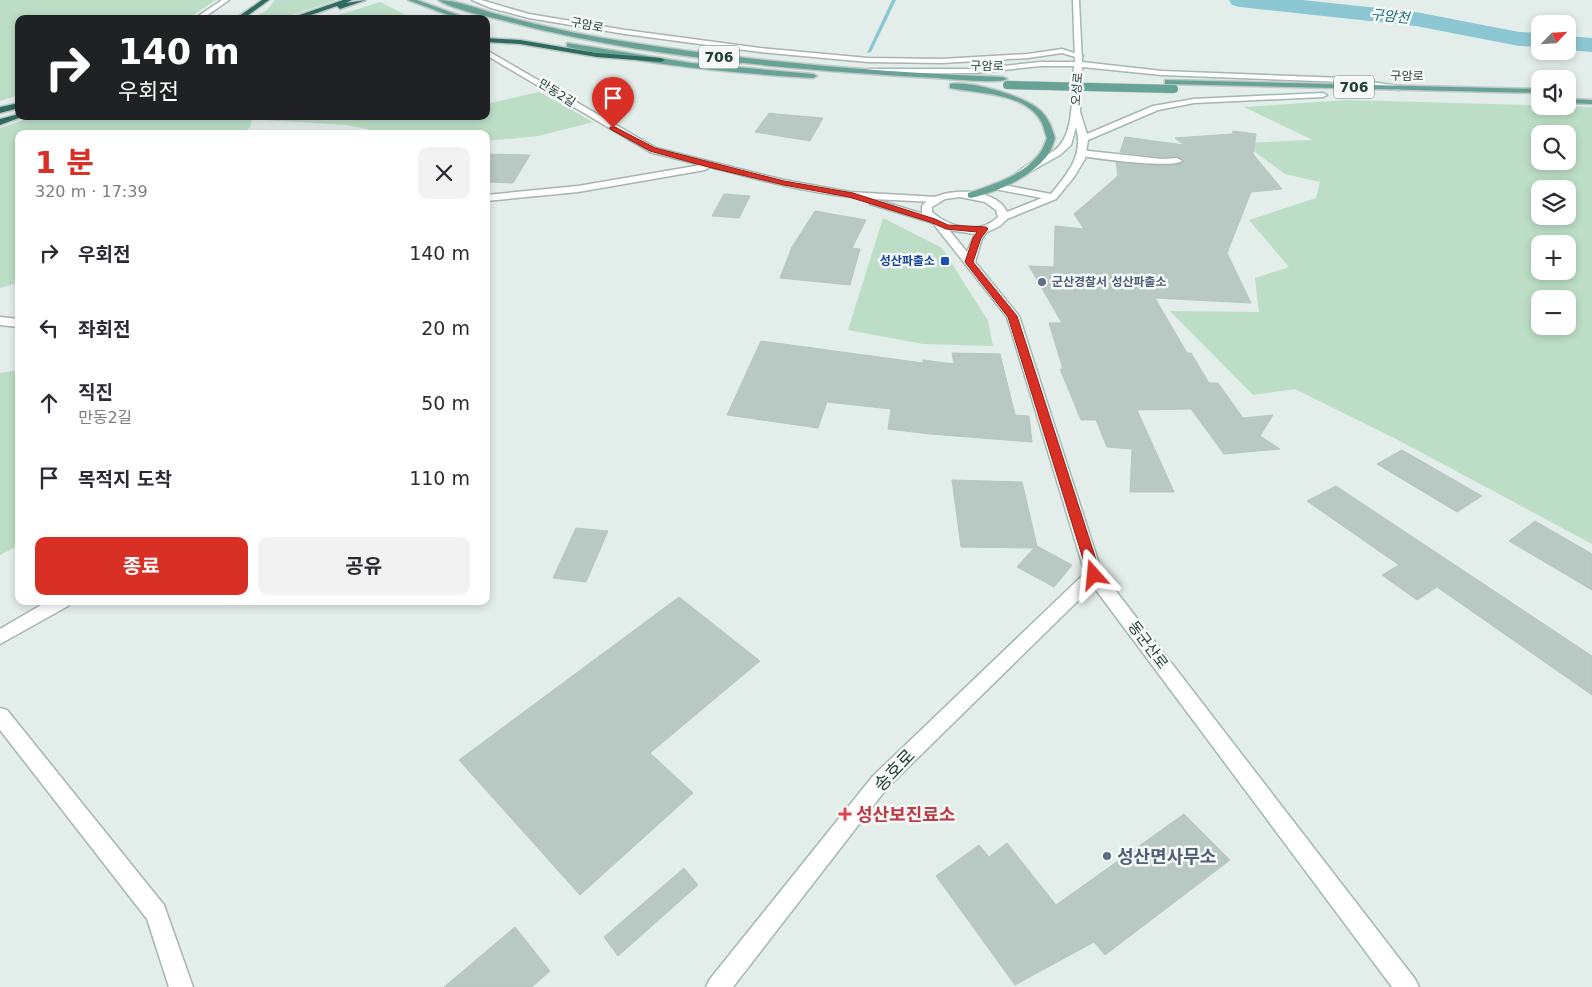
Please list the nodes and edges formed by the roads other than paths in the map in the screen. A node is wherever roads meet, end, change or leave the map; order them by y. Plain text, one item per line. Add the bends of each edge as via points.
1 (226, 0) edge
2 (266, 0) edge
3 (349, 0) edge
4 (363, 0) edge
5 (411, 0) edge
6 (441, 0) edge
7 (475, 0) edge
8 (1076, 0) edge
9 (203, 15) edge
10 (244, 15) edge
11 (303, 15) edge
12 (317, 15) edge
13 (454, 15) edge
14 (486, 15) edge
15 (490, 16) edge
16 (515, 33) dead end
17 (490, 40) edge
18 (490, 54) edge
19 (661, 60) junction
20 (1079, 60) junction
21 (865, 71) junction
22 (819, 76) dead end
23 (838, 77) dead end
24 (924, 82) junction
25 (1005, 82) junction
26 (1404, 89) junction
27 (1531, 91) edge
28 (1323, 95) junction
29 (1333, 95) dead end
30 (1576, 101) edge
31 (1592, 102) edge
32 (15, 106) edge
33 (0, 110) edge
34 (1076, 112) junction
35 (15, 113) edge
36 (0, 117) edge
37 (15, 118) edge
38 (0, 122) edge
39 (1084, 139) junction
40 (1080, 153) junction
41 (1177, 161) dead end
42 (710, 166) junction
43 (1023, 172) junction
44 (998, 187) junction
45 (850, 194) junction
46 (971, 195) junction
47 (1053, 197) junction
48 (490, 198) edge
49 (934, 200) junction
50 (1004, 217) junction
51 (935, 221) junction
52 (984, 229) junction
53 (969, 262) junction
54 (0, 321) edge
55 (15, 323) edge
56 (1094, 575) junction
57 (55, 605) edge
58 (0, 637) edge
59 (0, 716) edge
60 (181, 987) edge
61 (718, 987) edge
62 (1407, 987) edge

1 - 9 main road
2 - 10 highway
3 - 11 highway
4 - 12 highway
5 - 13 main road
6 - 14 main road, 구암로 / 706
7 - 20 main road via 529,16 760,50 942,61 1062,51
8 - 20 main road, 오성로
15 - 21 main road, 구암로 / 706 via 621,44
16 - 19 main road, 구암로 / 706
17 - 19 highway
18 - 42 main road, 만동2길 via 652,150
19 - 22 main road, 구암로 / 706
20 - 21 main road via 974,71
20 - 26 main road via 1162,72 1344,80
20 - 34 main road, 오성로
21 - 25 main road, 구암로 / 706
23 - 24 main road, 구암로 / 706
24 - 25 main road, 구암로 / 706
24 - 43 main road via 1010,96 1034,111 1045,122 1051,138 1044,154
25 - 26 main road, 구암로 / 706 via 1168,82
25 - 28 main road, 구암로 / 706, bridge
26 - 27 main road, 구암로 / 706
28 - 29 main road, 구암로 / 706
28 - 39 main road via 1194,101 1156,108
30 - 31 main road
32 - 33 highway
34 - 39 main road, 오성로
34 - 43 main road via 1068,143
35 - 36 highway
37 - 38 highway
39 - 40 main road
40 - 41 main road
40 - 47 main road via 1071,175
42 - 45 main road, 만동2길
42 - 48 main road, 만동2길 via 578,189
43 - 44 main road
44 - 46 main road
44 - 47 main road
45 - 49 main road
45 - 51 main road
46 - 49 main road via 944,196
46 - 50 main road via 1000,206
47 - 50 main road
49 - 51 main road via 927,206 926,213
50 - 52 main road
51 - 52 main road via 959,229
51 - 53 main road, 동군산로
52 - 53 main road via 977,238
53 - 56 main road, 동군산로 via 1013,316
54 - 55 main road
56 - 61 main road, 송호로 via 880,782
56 - 62 main road, 동군산로
57 - 58 main road
59 - 60 main road via 156,914

